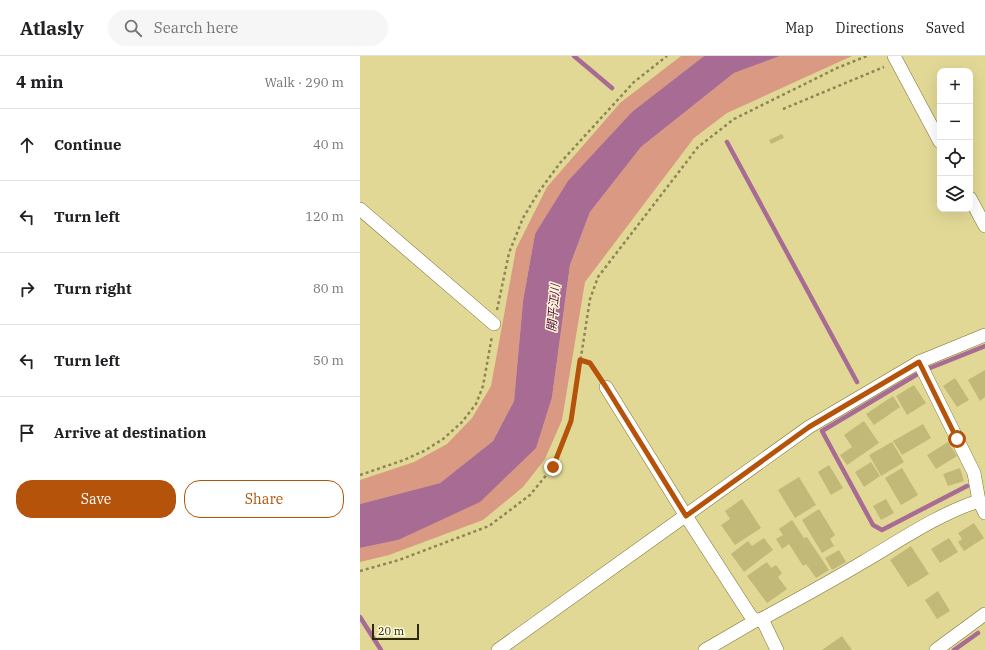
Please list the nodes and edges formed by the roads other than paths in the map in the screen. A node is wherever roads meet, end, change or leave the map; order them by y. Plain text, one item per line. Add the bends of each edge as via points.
1 (895, 59) edge
2 (939, 140) edge
3 (973, 204) edge
4 (360, 209) edge
5 (985, 226) edge
6 (494, 324) road end
7 (985, 336) edge
8 (919, 362) junction
9 (606, 387) road end
10 (979, 501) junction
11 (985, 513) edge
12 (686, 516) junction
13 (985, 614) edge
14 (758, 620) junction
15 (498, 650) edge
16 (705, 650) edge
17 (777, 650) edge
18 (936, 650) edge

1 - 2 street
3 - 5 street
4 - 6 street
7 - 8 street
8 - 10 street via 974,473
8 - 12 street via 809,427
9 - 12 street
10 - 11 street
10 - 14 street via 908,534 847,572
12 - 14 street via 746,609
12 - 15 street
13 - 18 street
14 - 16 street
14 - 17 street

